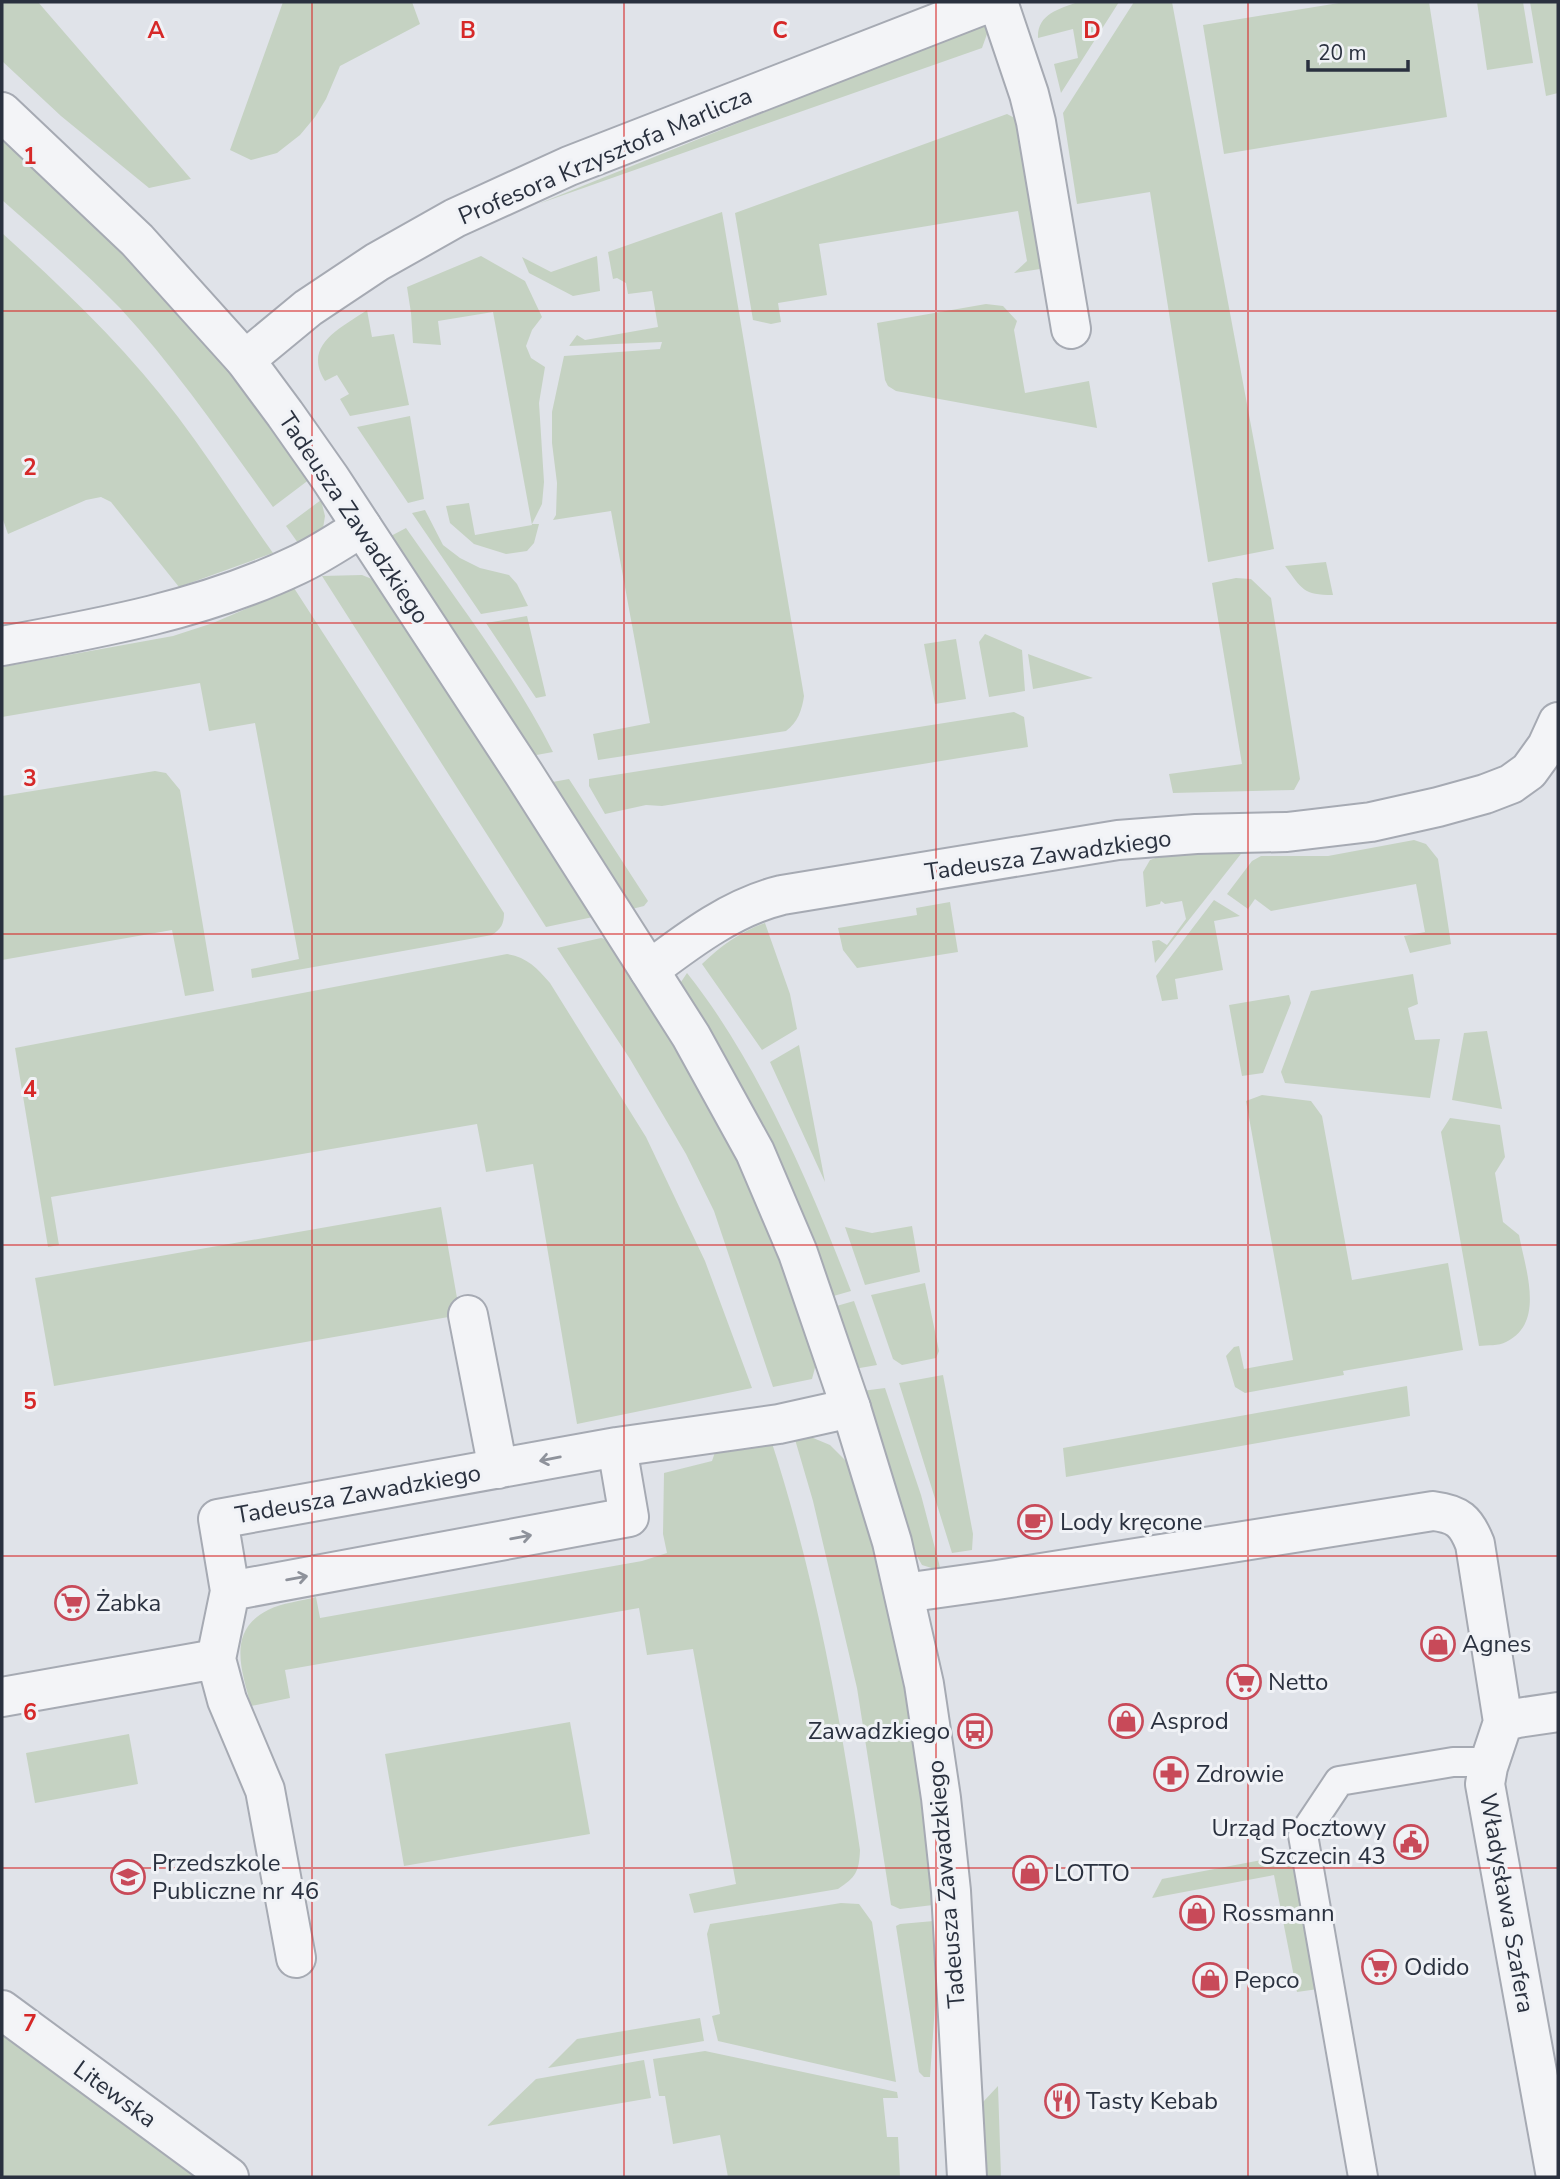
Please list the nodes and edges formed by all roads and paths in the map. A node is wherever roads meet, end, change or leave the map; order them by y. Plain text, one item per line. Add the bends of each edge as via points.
1 (991, 2) edge
2 (998, 2) edge
3 (2, 112) edge
4 (1071, 330) dead end
5 (245, 360) junction
6 (362, 527) junction
7 (2, 646) edge
8 (1558, 722) edge
9 (649, 970) junction
10 (468, 1315) dead end
11 (851, 1408) junction
12 (617, 1447) junction
13 (498, 1469) junction
14 (230, 1591) junction
15 (904, 1593) junction
16 (216, 1659) junction
17 (2, 1697) edge
18 (1558, 1712) edge
19 (1503, 1723) junction
20 (1488, 1768) junction
21 (296, 1958) dead end
22 (2, 2010) edge
23 (229, 2177) edge
24 (967, 2177) edge
25 (1363, 2177) edge
26 (1556, 2177) edge

1 - 5 street, Profesora Krzysztofa Marlicza via 569,166 455,218 389,254 308,308
2 - 4 street via 1030,94
3 - 5 street, Tadeusza Zawadzkiego via 138,240
5 - 6 street, Tadeusza Zawadzkiego
6 - 7 street via 298,565 222,595
6 - 9 street, Tadeusza Zawadzkiego
8 - 9 street, Tadeusza Zawadzkiego via 1530,771 1511,784 1438,807 1371,822 1287,832 1118,840 782,895 724,919
9 - 11 street, Tadeusza Zawadzkiego via 761,1164 798,1253
10 - 13 street, Tadeusza Zawadzkiego
11 - 12 street, Tadeusza Zawadzkiego via 779,1424
11 - 15 street, Tadeusza Zawadzkiego
12 -> 13 street, Tadeusza Zawadzkiego
14 -> 12 street via 629,1517
13 - 14 street, Tadeusza Zawadzkiego via 218,1519
14 - 16 street
15 - 19 street, Władysława Szafera via 1433,1511 1453,1514 1470,1531 1475,1544
15 - 24 street, Tadeusza Zawadzkiego via 924,1684 947,1844
16 - 17 street
16 - 21 street via 227,1700 265,1790
18 - 19 street
19 - 20 street, Władysława Szafera
20 - 25 street via 1475,1762 1453,1762 1339,1781 1303,1835
20 - 26 street, Władysława Szafera via 1485,1784
22 - 23 street, Litewska

